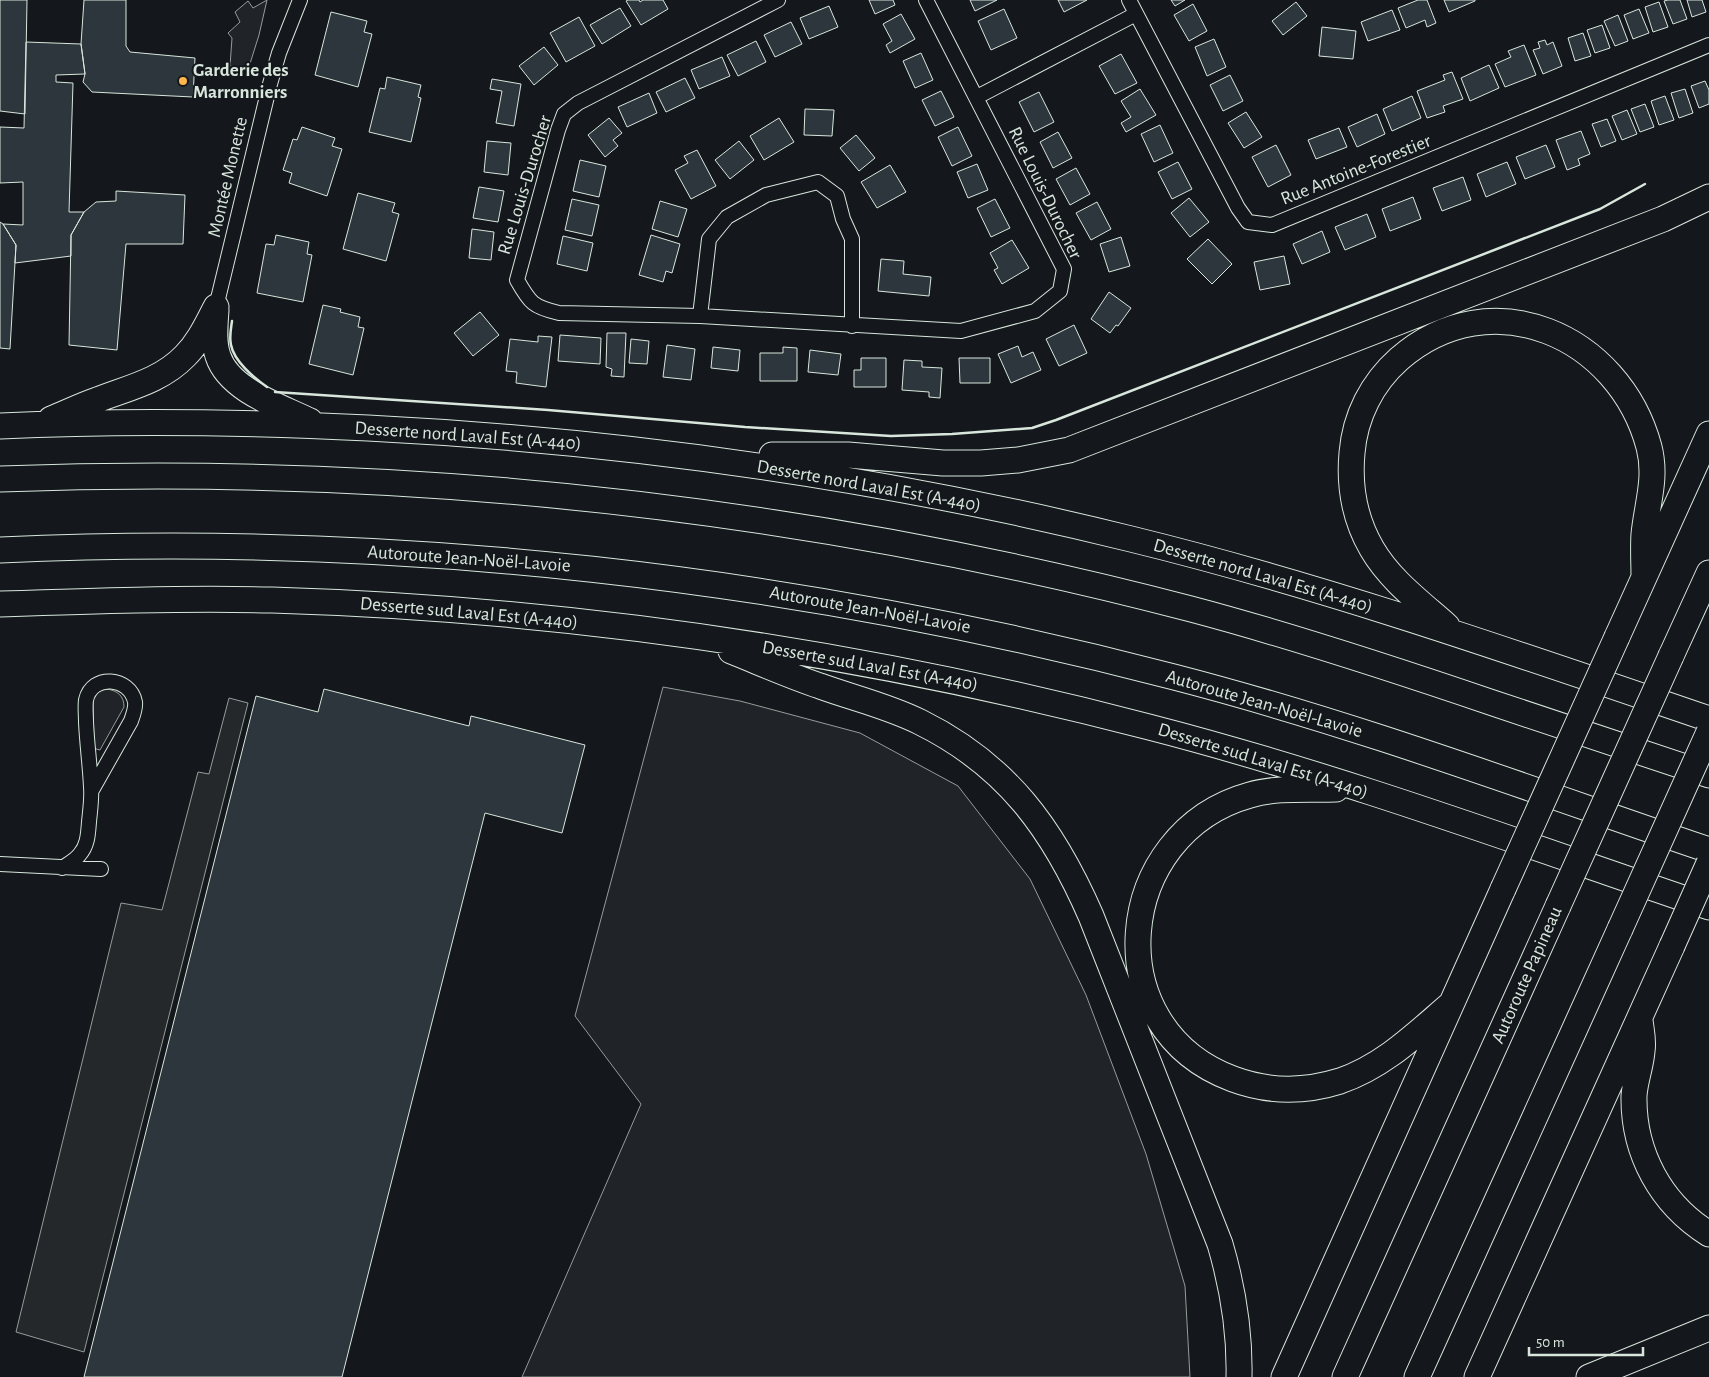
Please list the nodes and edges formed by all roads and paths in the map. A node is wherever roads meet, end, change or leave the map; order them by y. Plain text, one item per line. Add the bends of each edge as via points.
1 (300, 0) edge
2 (778, 0) edge
3 (926, 0) edge
4 (1129, 0) edge
5 (1136, 14) junction
6 (1709, 45) edge
7 (977, 97) junction
8 (1709, 197) edge
9 (216, 308) junction
10 (700, 316) junction
11 (852, 326) junction
12 (40, 424) junction
13 (0, 426) edge
14 (318, 426) junction
15 (1709, 434) edge
16 (687, 456) junction
17 (0, 479) edge
18 (0, 550) edge
19 (1709, 573) edge
20 (1644, 577) junction
21 (0, 604) edge
22 (1454, 632) junction
23 (692, 636) junction
24 (1709, 719) edge
25 (1709, 732) edge
26 (1709, 776) edge
27 (1359, 789) junction
28 (92, 790) junction
29 (1709, 850) edge
30 (1709, 863) edge
31 (0, 864) edge
32 (62, 868) junction
33 (101, 869) dead end
34 (1709, 907) edge
35 (1451, 1004) junction
36 (1640, 1015) junction
37 (1709, 1234) edge
38 (1709, 1328) edge
39 (1239, 1377) edge
40 (1284, 1377) edge
41 (1345, 1377) edge
42 (1417, 1377) edge
43 (1477, 1377) edge
44 (1588, 1377) edge

1 - 9 street, Montée Monette via 270,84
2 - 10 street, Rue Louis-Durocher via 578,103 564,114 516,280 526,297 540,309 559,314
3 - 7 street, Rue Louis-Durocher
4 - 5 street, Rue Antoine-Forestier
5 - 6 street, Rue Antoine-Forestier via 1238,208 1248,222 1272,225
5 - 7 street
7 - 11 street, Rue Louis-Durocher via 1064,269 1060,291 1035,311 961,331
8 - 16 highway via 1663,219 1121,431 1050,455 981,464 848,455
9 - 12 highway via 193,346 168,371 136,387
9 - 14 highway via 217,355 232,379 246,391
10 - 11 street, Rue Louis-Durocher
10 - 11 street via 709,239 727,217 766,195 818,182 836,196 852,239
12 - 13 highway, Desserte nord Laval Est (A-440)
12 - 14 highway, Desserte nord Laval Est (A-440)
14 - 16 highway, Desserte nord Laval Est (A-440) via 520,438
15 - 20 highway
16 - 22 highway, Desserte nord Laval Est (A-440) via 841,479 1075,525 1256,572
17 - 26 highway via 192,476 410,483 623,502 837,532 1046,574 1234,621 1416,677
18 - 29 highway, Autoroute Jean-Noël-Lavoie via 191,546 434,555 663,577 841,604 1017,639 1212,687 1371,735
19 - 41 highway, Autoroute Papineau, bridge
20 - 22 highway via 1644,534 1652,465 1634,409 1613,376 1598,360 1554,332 1503,321 1468,323 1421,342 1381,378 1366,401 1356,426 1350,473 1359,522 1373,550 1394,578
20 - 35 highway, bridge
21 - 23 highway, Desserte sud Laval Est (A-440) via 158,599 309,602 504,614
22 - 24 highway, Desserte nord Laval Est (A-440)
23 - 27 highway, Desserte sud Laval Est (A-440) via 840,659 1004,692 1188,737
23 - 39 highway via 896,712 933,729 994,771 1040,821 1091,916 1220,1244 1237,1320
25 - 42 highway, bridge
27 - 34 highway, Desserte sud Laval Est (A-440)
27 - 35 highway via 1282,790 1249,795 1205,816 1178,839 1150,881 1140,918 1138,958 1150,1005 1177,1044 1204,1065 1240,1082 1289,1089 1335,1082 1378,1063
28 - 28 street via 134,711 132,694 112,680 104,680 91,689 85,704
28 - 32 street via 85,846 80,855
30 - 36 highway, bridge
31 - 32 street
32 - 33 street
35 - 40 highway
36 - 37 highway via 1643,1050 1634,1100 1645,1158 1673,1205
36 - 43 highway
38 - 44 highway

